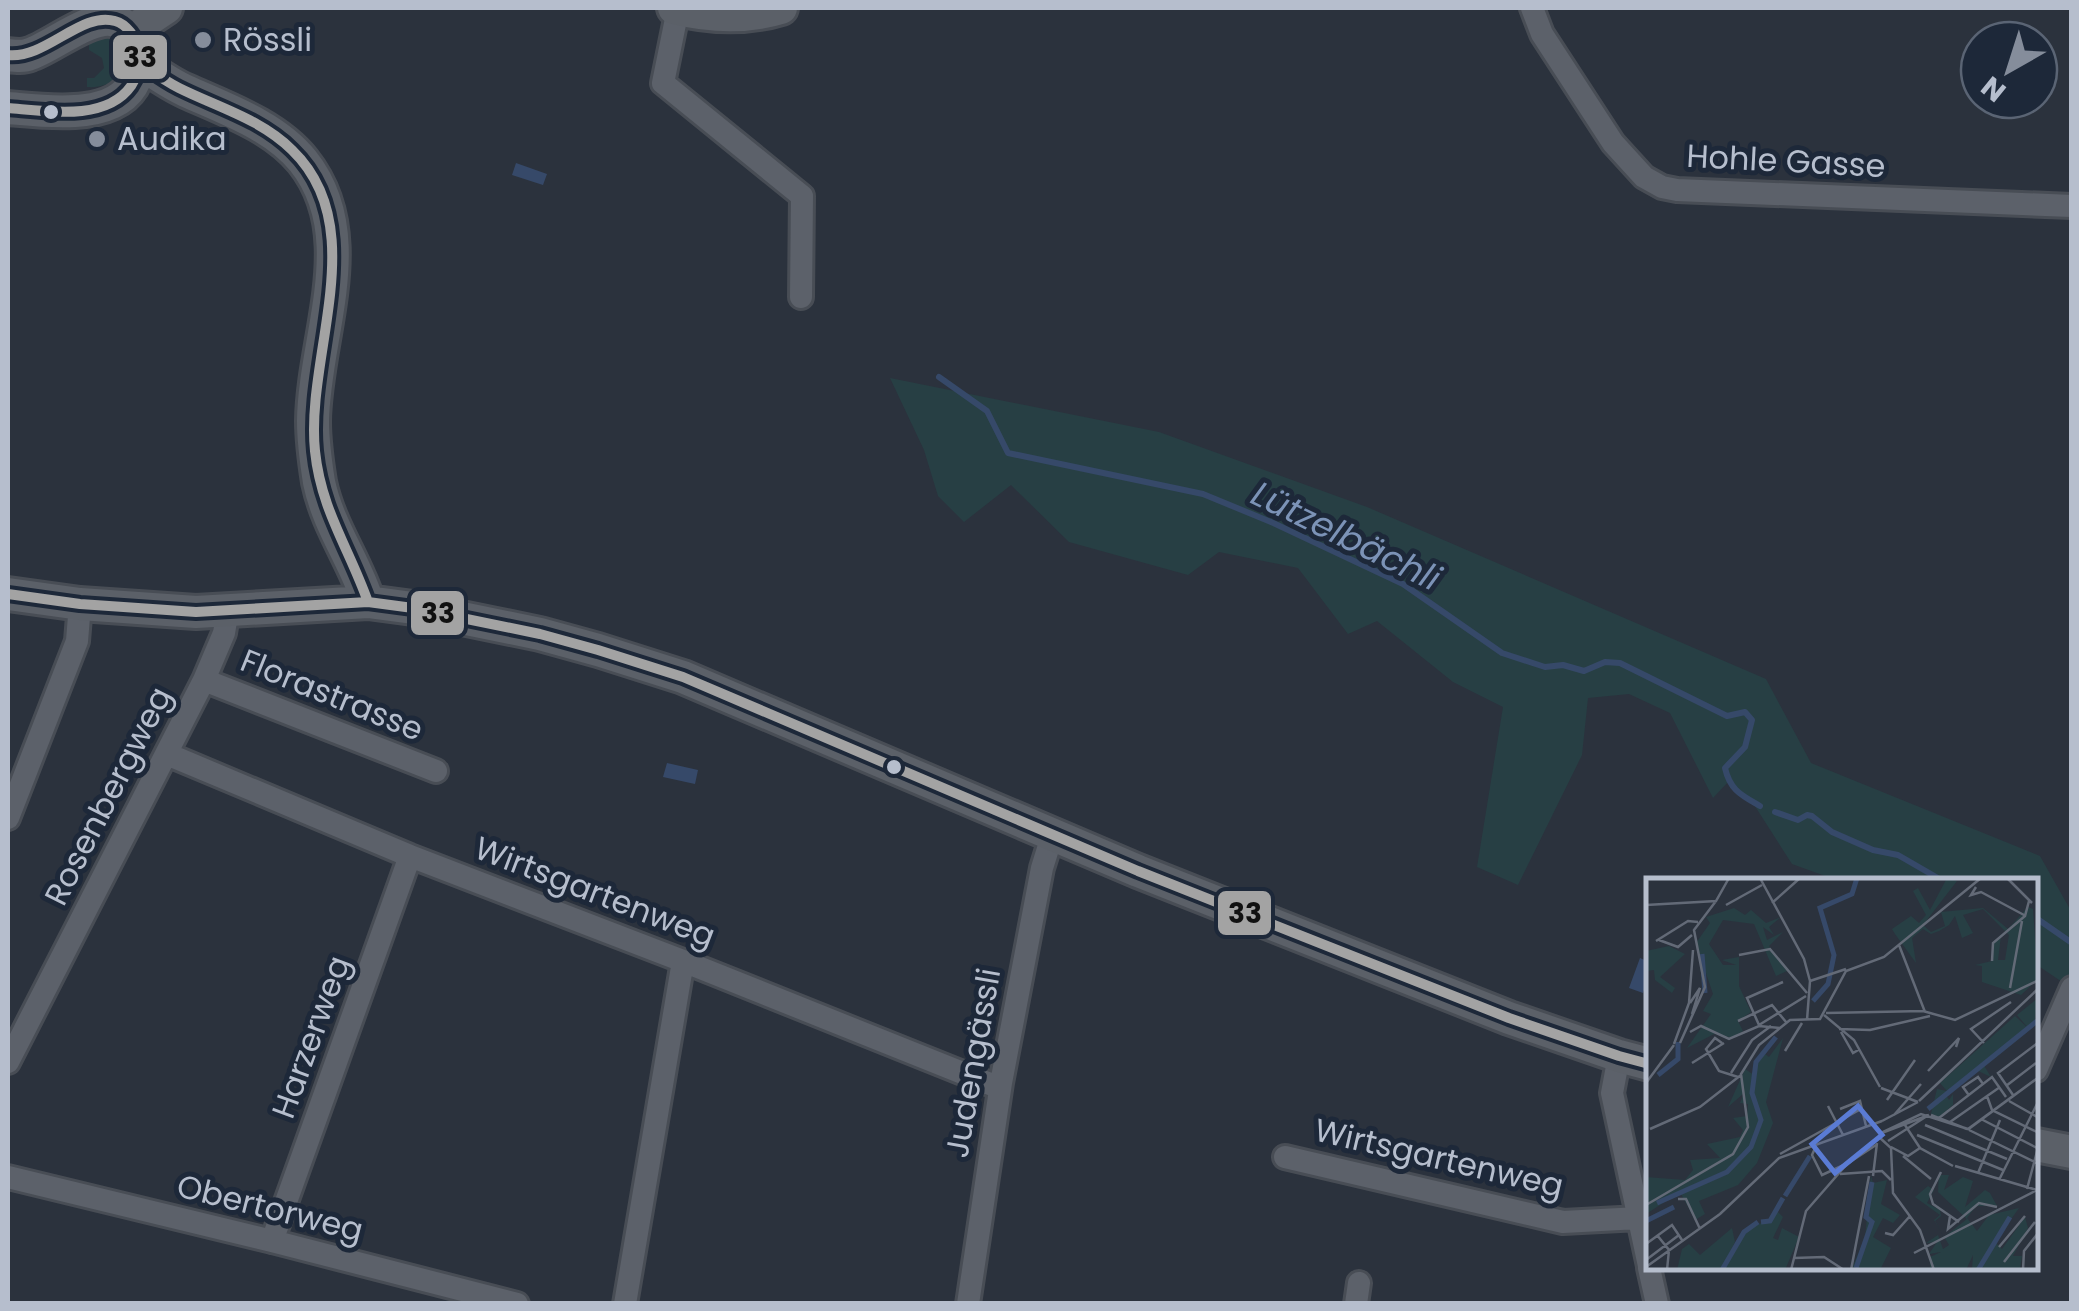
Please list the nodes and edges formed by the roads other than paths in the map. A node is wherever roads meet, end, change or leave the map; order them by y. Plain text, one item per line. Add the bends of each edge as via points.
1 (166, 8) edge
2 (676, 8) edge
3 (781, 8) edge
4 (1532, 8) edge
5 (120, 20) edge
6 (8, 56) edge
7 (140, 63) junction
8 (8, 108) edge
9 (2072, 206) edge
10 (802, 298) dead end
11 (8, 594) edge
12 (368, 602) junction
13 (80, 604) junction
14 (228, 609) junction
15 (204, 680) junction
16 (167, 754) junction
17 (436, 771) dead end
18 (8, 818) edge
19 (1052, 836) junction
20 (410, 856) junction
21 (682, 960) junction
22 (2072, 988) edge
23 (1634, 1060) edge
24 (8, 1062) edge
25 (2039, 1063) edge
26 (1000, 1088) junction
27 (2039, 1146) edge
28 (2072, 1152) edge
29 (1285, 1157) dead end
30 (8, 1177) edge
31 (1638, 1218) junction
32 (272, 1240) junction
33 (1646, 1254) edge
34 (1650, 1271) edge
35 (516, 1304) edge
36 (625, 1304) edge
37 (968, 1304) edge
38 (1657, 1304) edge

1 - 5 street
2 - 3 street via 728,16
2 - 10 street via 663,83 802,196
4 - 9 street, Hohle Gasse via 1613,143 1662,187
5 - 6 street via 88,26 26,56
5 - 7 street
7 - 8 street via 132,87 98,109
7 - 12 street via 264,127 302,159 324,194 333,264 313,422 319,484
11 - 13 street
12 - 14 street
12 - 19 street via 540,634 683,677
13 - 14 street
13 - 18 street via 77,641
14 - 15 street, Rosenbergweg
15 - 16 street, Rosenbergweg
15 - 17 street, Florastrasse
16 - 20 street, Wirtsgartenweg
16 - 24 street, Rosenbergweg
19 - 23 street via 1509,1018
19 - 26 street, Judengässli
20 - 21 street, Wirtsgartenweg
20 - 32 street, Harzerweg
21 - 26 street, Wirtsgartenweg
21 - 36 street
22 - 25 street
23 - 31 street via 1612,1093
26 - 37 street, Judengässli
27 - 28 street
29 - 31 street, Wirtsgartenweg via 1563,1222
30 - 32 street, Obertorweg
31 - 33 street
32 - 35 street, Obertorweg
34 - 38 street

